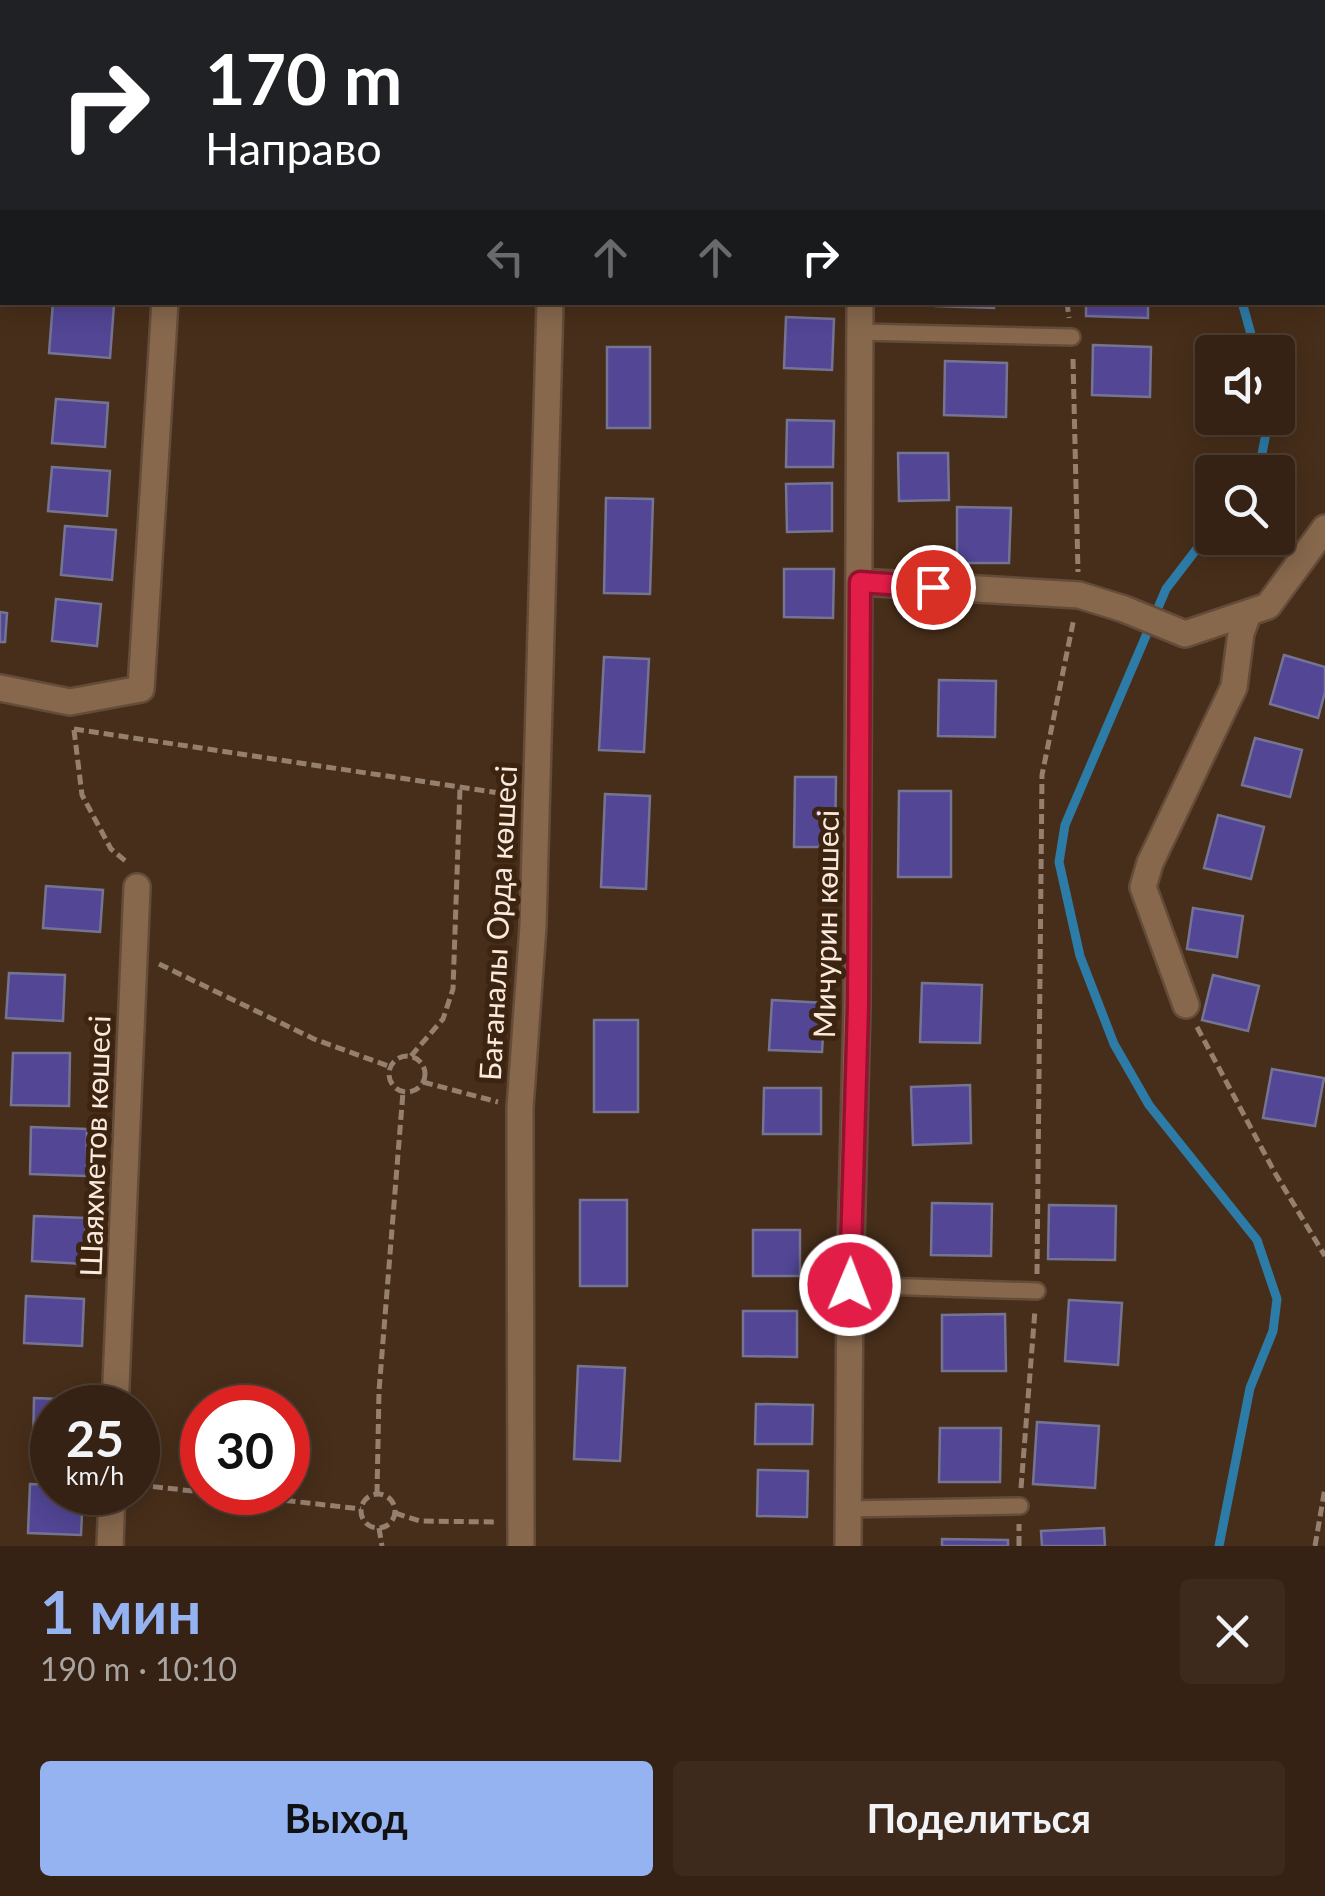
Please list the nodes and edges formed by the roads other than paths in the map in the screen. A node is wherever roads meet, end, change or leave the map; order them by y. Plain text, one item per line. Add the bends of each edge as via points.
1 (165, 305) edge
2 (550, 305) edge
3 (860, 305) edge
4 (860, 332) junction
5 (1072, 337) road end
6 (1325, 528) edge
7 (860, 582) junction
8 (1248, 614) junction
9 (0, 688) edge
10 (137, 888) road end
11 (1186, 1004) road end
12 (850, 1285) junction
13 (1037, 1290) road end
14 (117, 1385) edge
15 (1020, 1506) road end
16 (847, 1509) junction
17 (111, 1515) edge
18 (521, 1534) edge
19 (110, 1546) edge
20 (848, 1546) edge

1 - 9 street via 141,689 70,702
2 - 18 street, Бағаналы Орда көшесі via 533,926 520,1108
3 - 4 street, Мичурин көшесі
4 - 5 lane
4 - 7 street, Мичурин көшесі
6 - 8 street via 1268,606
7 - 8 street via 1078,596 1185,634
7 - 12 street, Мичурин көшесі
8 - 11 street via 1234,687 1143,887
10 - 14 street, Шаяхметов көшесі
12 - 13 lane
12 - 16 street, Мичурин көшесі
15 - 16 lane
16 - 20 street, Мичурин көшесі
17 - 19 street

